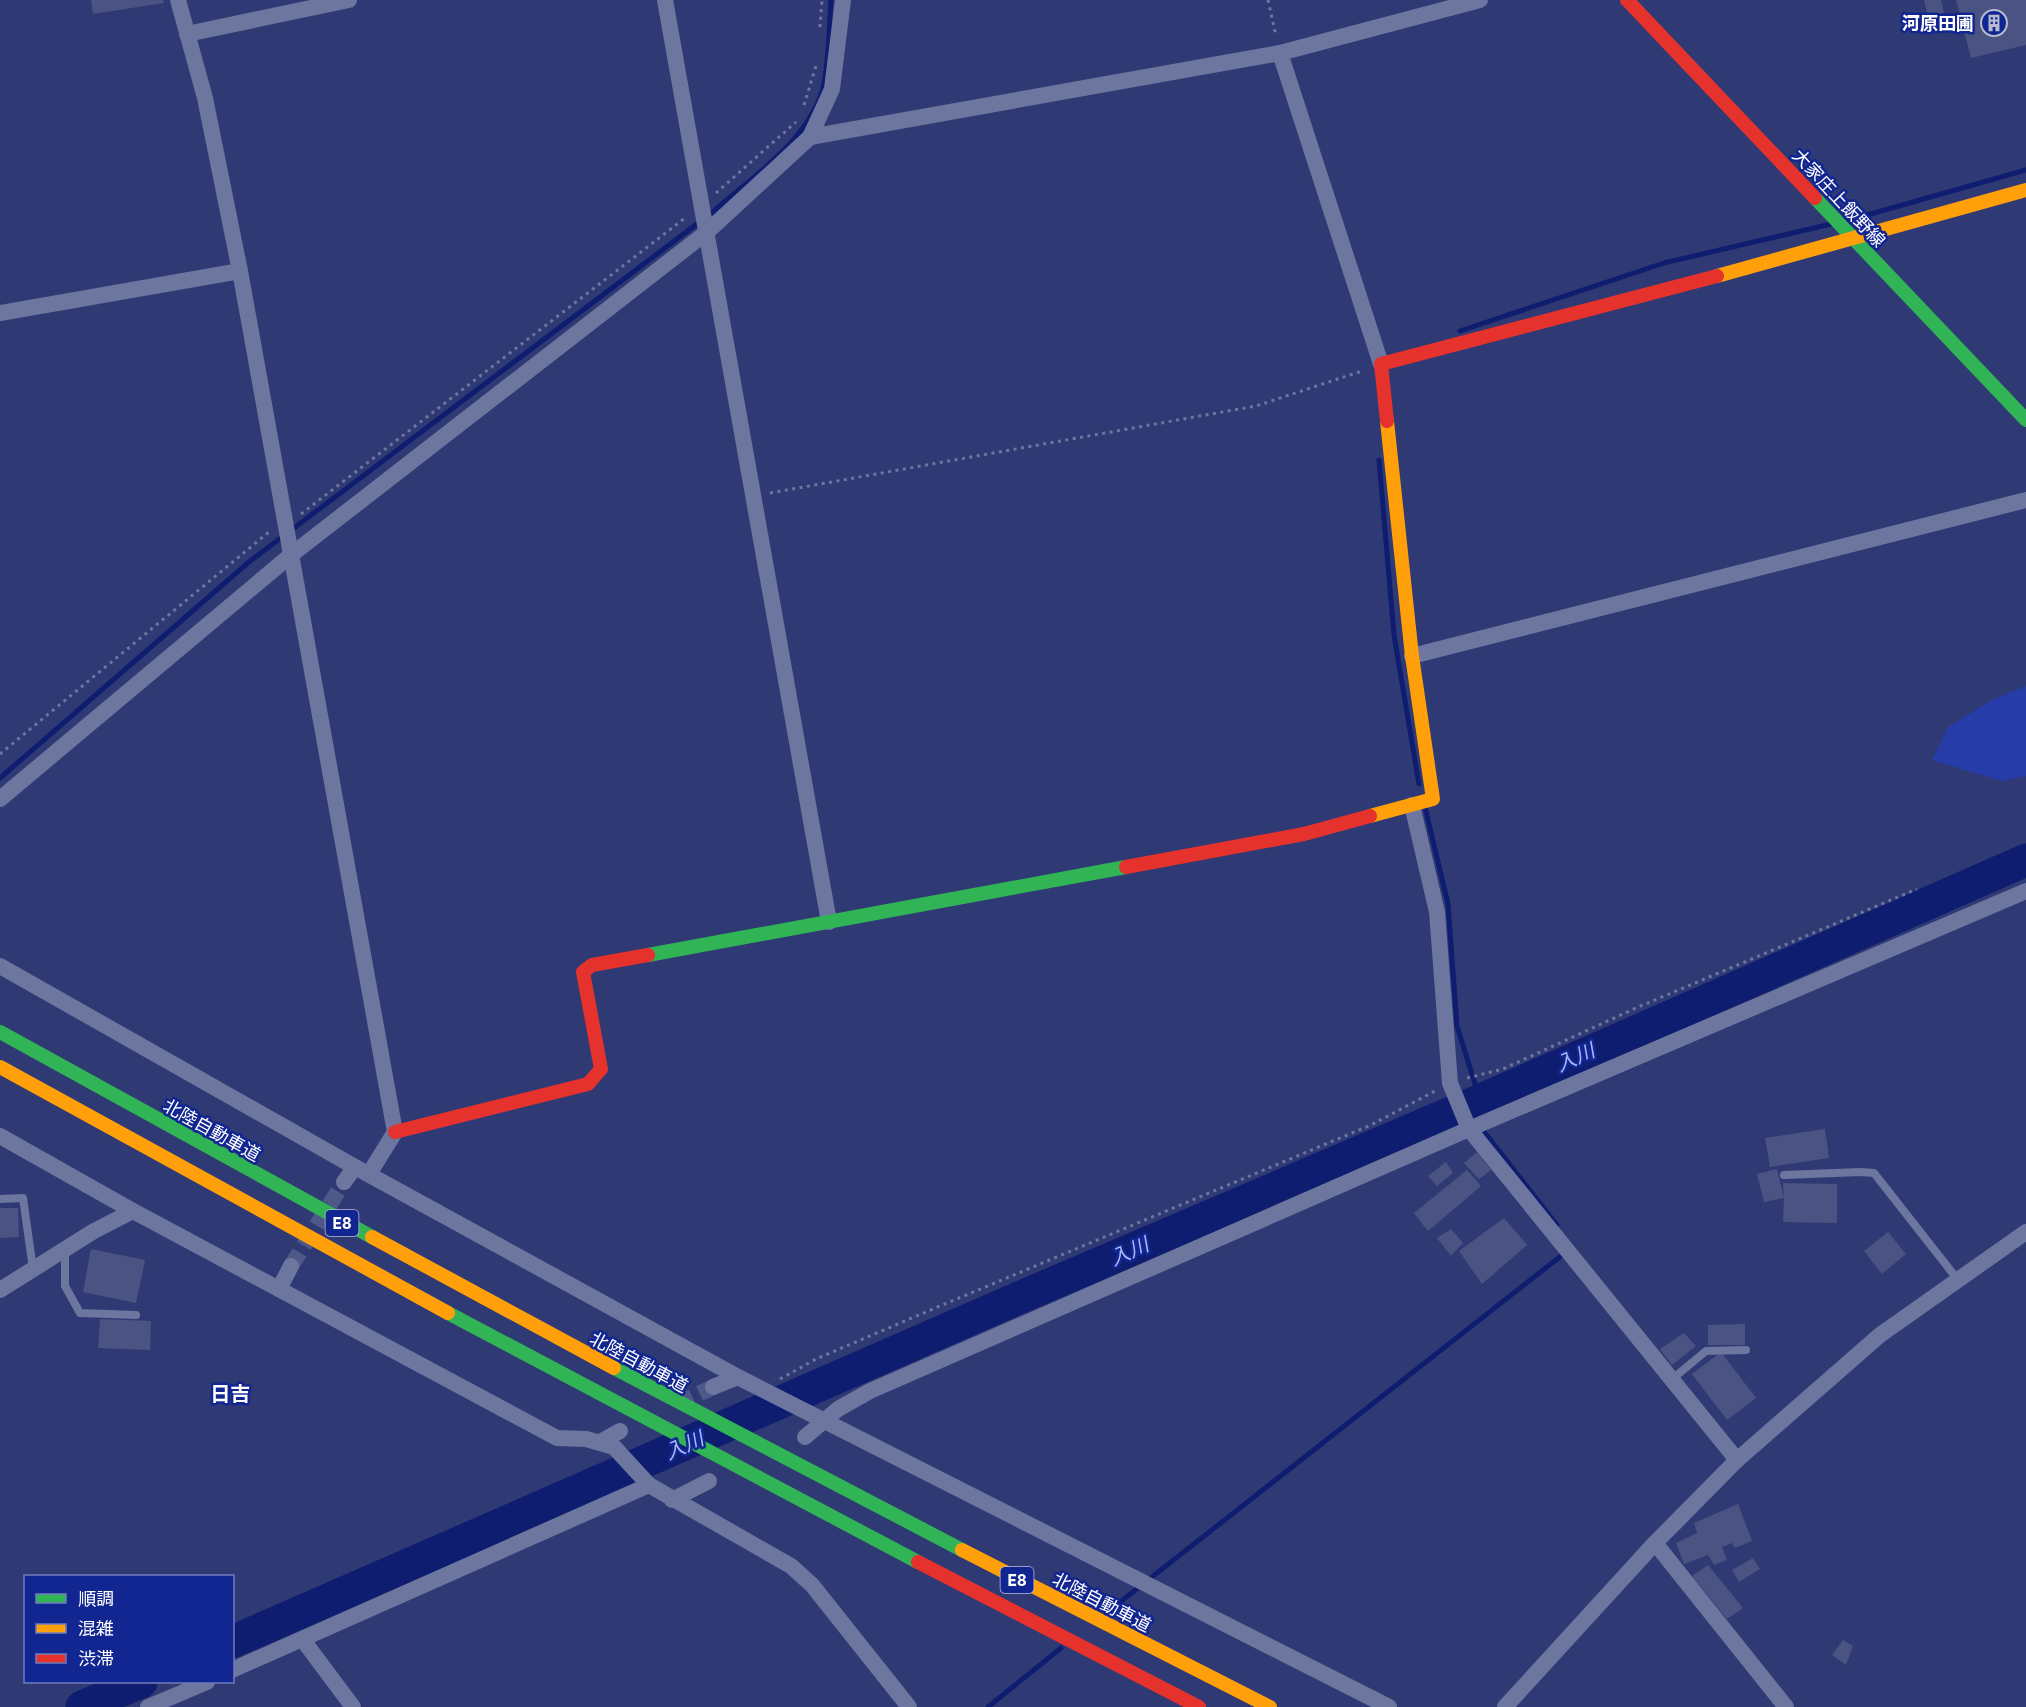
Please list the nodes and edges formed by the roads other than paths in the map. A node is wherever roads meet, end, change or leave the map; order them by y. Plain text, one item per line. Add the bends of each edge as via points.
1 (178, 0) edge
2 (349, 0) edge
3 (665, 0) edge
4 (843, 0) edge
5 (1480, 0) edge
6 (1627, 0) edge
7 (187, 34) junction
8 (1280, 53) junction
9 (810, 137) junction
10 (2026, 190) edge
11 (707, 232) junction
12 (1853, 240) junction
13 (240, 271) junction
14 (0, 313) edge
15 (1380, 364) junction
16 (2026, 420) edge
17 (2026, 500) edge
18 (291, 555) junction
19 (1412, 656) junction
20 (0, 799) edge
21 (1412, 805) junction
22 (2026, 891) edge
23 (829, 922) junction
24 (0, 966) edge
25 (0, 1032) edge
26 (0, 1067) edge
27 (1469, 1129) junction
28 (395, 1132) junction
29 (0, 1136) edge
30 (362, 1170) junction
31 (1784, 1175) dead end
32 (344, 1182) tunnel mouth
33 (0, 1199) edge
34 (133, 1211) junction
35 (2026, 1232) edge
36 (65, 1250) junction
37 (291, 1266) tunnel mouth
38 (33, 1270) junction
39 (1958, 1280) junction
40 (279, 1289) junction
41 (0, 1290) edge
42 (136, 1315) dead end
43 (1746, 1350) dead end
44 (738, 1377) junction
45 (1671, 1380) junction
46 (713, 1387) tunnel mouth
47 (826, 1421) junction
48 (620, 1431) dead end
49 (805, 1437) dead end
50 (602, 1442) junction
51 (1737, 1461) junction
52 (709, 1481) dead end
53 (649, 1485) junction
54 (672, 1500) junction
55 (1655, 1543) junction
56 (303, 1640) junction
57 (234, 1669) edge
58 (205, 1683) edge
59 (148, 1707) edge
60 (353, 1707) edge
61 (909, 1707) edge
62 (1199, 1707) edge
63 (1270, 1707) edge
64 (1389, 1707) edge
65 (1505, 1707) edge
66 (1786, 1707) edge

1 - 7 street
2 - 7 street
3 - 11 street
4 - 9 street via 832,89
5 - 8 street
6 - 12 main road, 大家庄上飯野線
7 - 13 street via 205,98
8 - 9 street
8 - 15 street
9 - 11 street
10 - 12 main road
11 - 18 street
11 - 23 street
12 - 15 main road
12 - 16 main road, 大家庄上飯野線
13 - 14 street
13 - 18 street
15 - 19 main road
17 - 19 street
18 - 20 street
18 - 28 street
19 - 21 main road via 1433,799
21 - 23 main road via 1304,834
21 - 27 street via 1437,912 1452,1087
22 - 27 street
23 - 28 main road via 592,965 583,972 601,1069 588,1084
24 - 30 street
25 - 63 main road, 北陸自動車道 / E8 via 351,1228 688,1409
26 - 62 main road, E8 via 336,1255 729,1465
27 - 45 street
27 - 47 street via 870,1391 838,1409
28 - 30 street
29 - 34 street
30 - 32 street
30 - 44 street
31 - 39 lane via 1874,1173
33 - 38 lane via 23,1198
34 - 36 street
34 - 40 street
35 - 39 street
36 - 38 street
36 - 42 lane via 65,1286 80,1313
37 - 40 street
38 - 41 street
39 - 51 street via 1880,1335
40 - 50 street via 557,1438
43 - 45 lane via 1706,1351
44 - 46 street
44 - 47 street
45 - 51 street
47 - 49 street
47 - 64 street
48 - 50 street
50 - 53 street via 614,1447
51 - 55 street
52 - 54 street
53 - 54 street
53 - 56 street
54 - 61 street via 791,1566 812,1585
55 - 65 street
55 - 66 street
56 - 57 street
56 - 60 street
58 - 59 street

